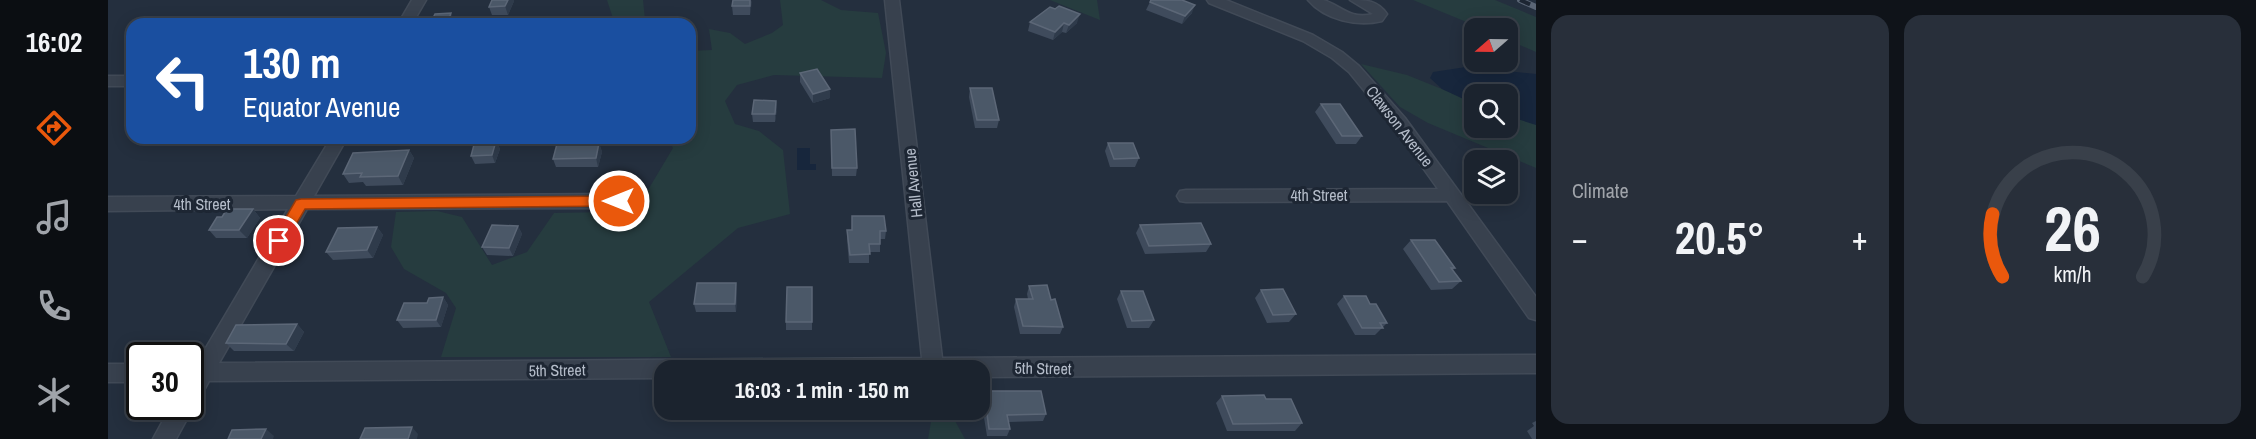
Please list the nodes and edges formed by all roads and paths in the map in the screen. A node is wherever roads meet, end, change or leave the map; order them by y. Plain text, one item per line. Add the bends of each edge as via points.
1 (419, 0) edge
2 (892, 0) edge
3 (1214, 0) edge
4 (1314, 0) edge
5 (1356, 0) edge
6 (408, 18) edge
7 (108, 81) edge
8 (126, 81) edge
9 (336, 144) edge
10 (1452, 195) junction
11 (1186, 196) dead end
12 (619, 201) dead end
13 (108, 204) edge
14 (301, 204) junction
15 (1536, 312) edge
16 (204, 360) edge
17 (932, 360) edge
18 (1536, 364) edge
19 (990, 367) edge
20 (654, 369) edge
21 (204, 371) edge
22 (108, 373) edge
23 (126, 373) edge
24 (175, 420) edge
25 (164, 439) edge

1 - 6 street
2 - 17 street, Hall Avenue
3 - 10 street, Clawson Avenue via 1308,38 1354,69
4 - 5 street via 1357,20 1377,18 1380,14
7 - 8 street
9 - 14 street
10 - 11 street, 4th Street
10 - 15 street, Clawson Avenue
12 - 14 street, 4th Street
13 - 14 street, 4th Street
14 - 16 street
18 - 19 street, 5th Street
20 - 21 street, 5th Street
22 - 23 street
24 - 25 street

